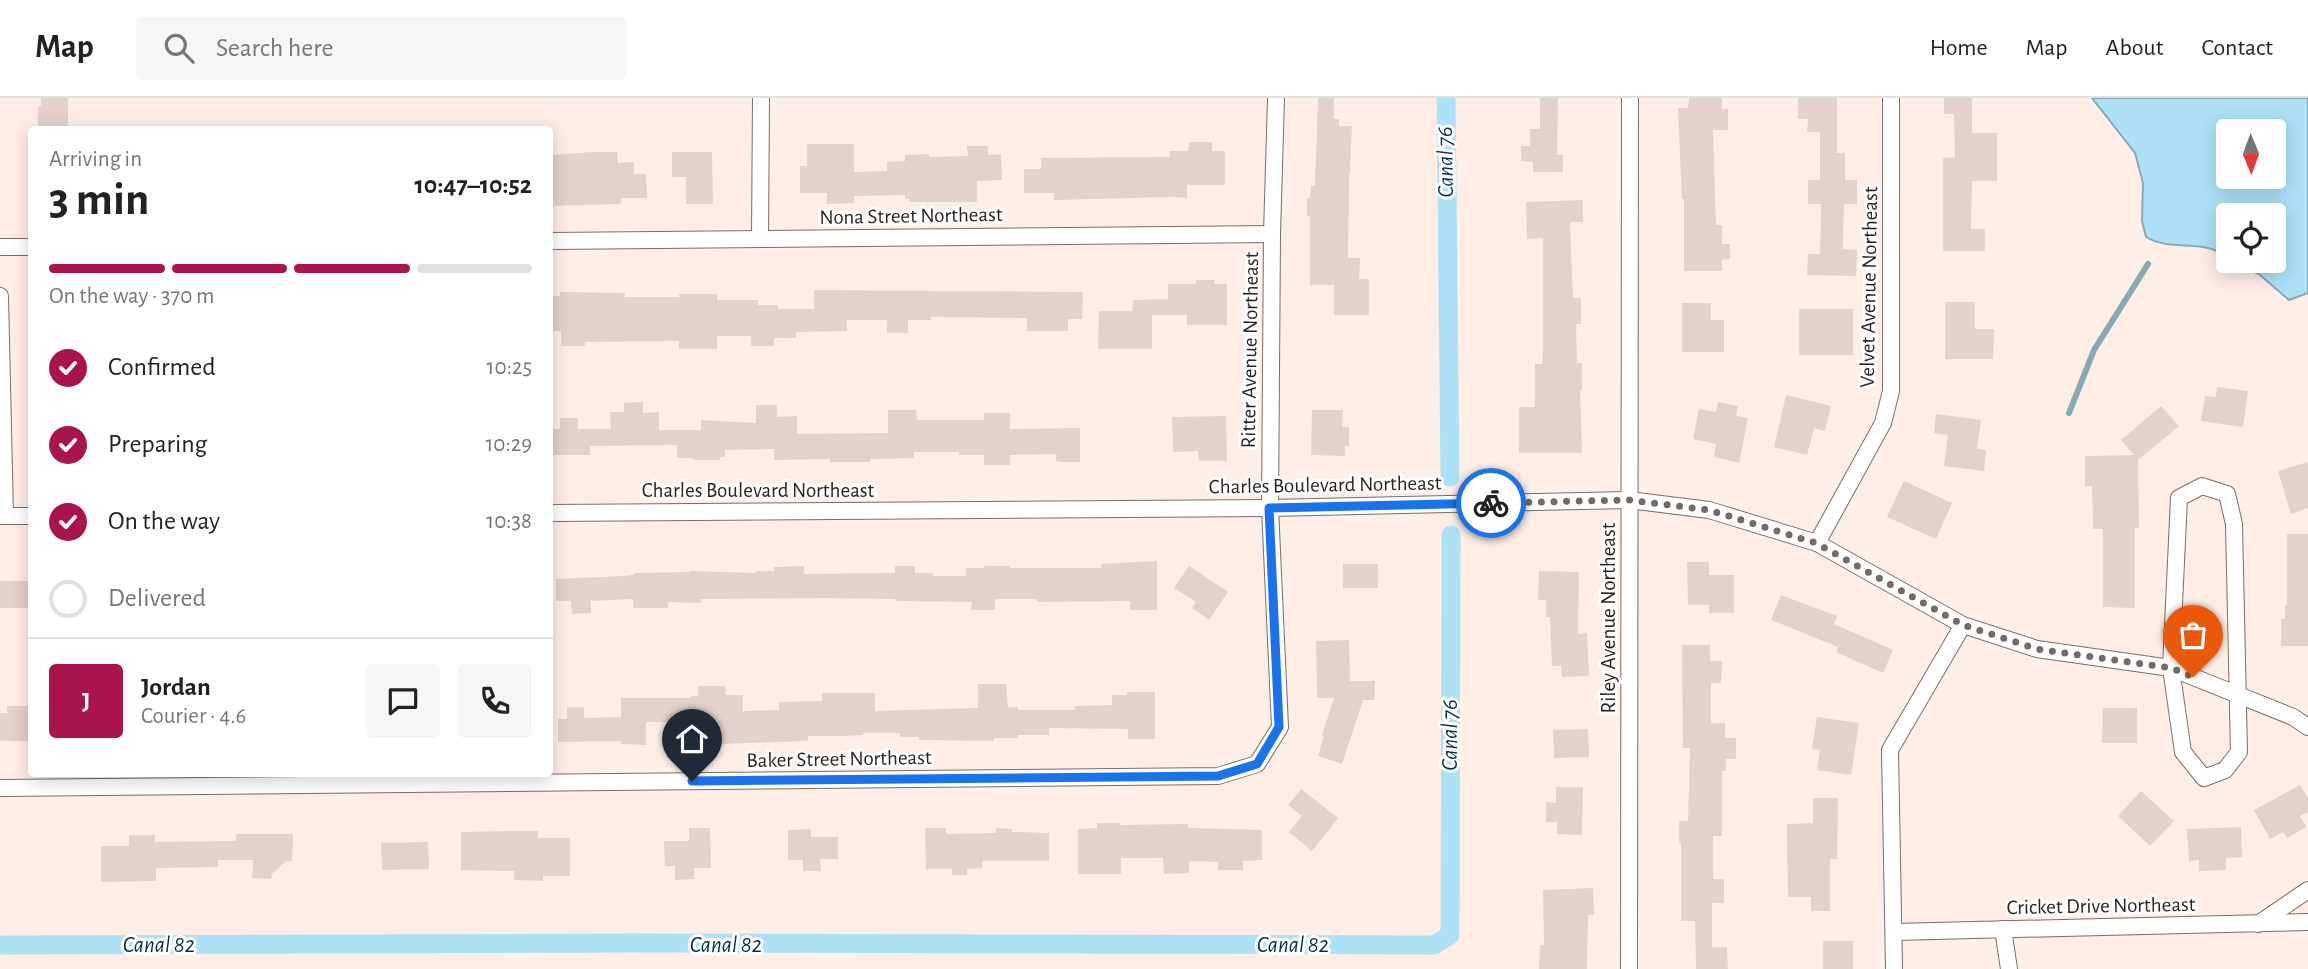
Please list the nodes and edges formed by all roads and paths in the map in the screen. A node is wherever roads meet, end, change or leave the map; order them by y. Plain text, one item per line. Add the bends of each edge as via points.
1 (761, 98) edge
2 (1276, 98) edge
3 (1630, 98) edge
4 (1891, 98) edge
5 (1272, 234) junction
6 (760, 239) junction
7 (553, 241) edge
8 (0, 247) edge
9 (28, 247) edge
10 (0, 296) edge
11 (1629, 500) junction
12 (1269, 508) junction
13 (553, 513) edge
14 (3, 516) edge
15 (28, 516) edge
16 (1816, 543) junction
17 (1963, 625) junction
18 (2171, 668) junction
19 (2237, 694) junction
20 (2308, 727) edge
21 (1257, 764) joint
22 (0, 788) edge
23 (2308, 890) edge
24 (2308, 922) edge
25 (2258, 924) junction
26 (2003, 929) junction
27 (1894, 932) junction
28 (1629, 969) edge
29 (1894, 969) edge
30 (2009, 969) edge

1 - 6 street
2 - 5 street, Ritter Avenue Northeast
3 - 11 street, Riley Avenue Northeast
4 - 16 street, Velvet Avenue Northeast via 1891,391 1883,423
5 - 6 street, Nona Street Northeast
5 - 12 street, Ritter Avenue Northeast
6 - 7 street, Nona Street Northeast
8 - 9 street
10 - 14 street
11 - 12 street, Charles Boulevard Northeast
11 - 16 street, Charles Boulevard Northeast via 1709,510
11 - 28 street, Riley Avenue Northeast
12 - 13 street, Charles Boulevard Northeast
12 - 21 street, Ritter Avenue Northeast via 1279,727
14 - 15 street
16 - 17 street, Charles Boulevard Northeast
17 - 18 street, Charles Boulevard Northeast via 2037,649
17 - 27 street via 1891,750
18 - 19 street, Charles Boulevard Northeast
18 - 19 street via 2183,752 2204,778 2225,770 2239,751
18 - 19 street via 2179,498 2202,486 2227,494 2234,524
19 - 20 street, Charles Boulevard Northeast
21 - 22 street, Baker Street Northeast via 1218,776
23 - 25 street
24 - 25 street, Cricket Drive Northeast
25 - 26 street, Cricket Drive Northeast
26 - 27 street, Cricket Drive Northeast
26 - 30 street
27 - 29 street

